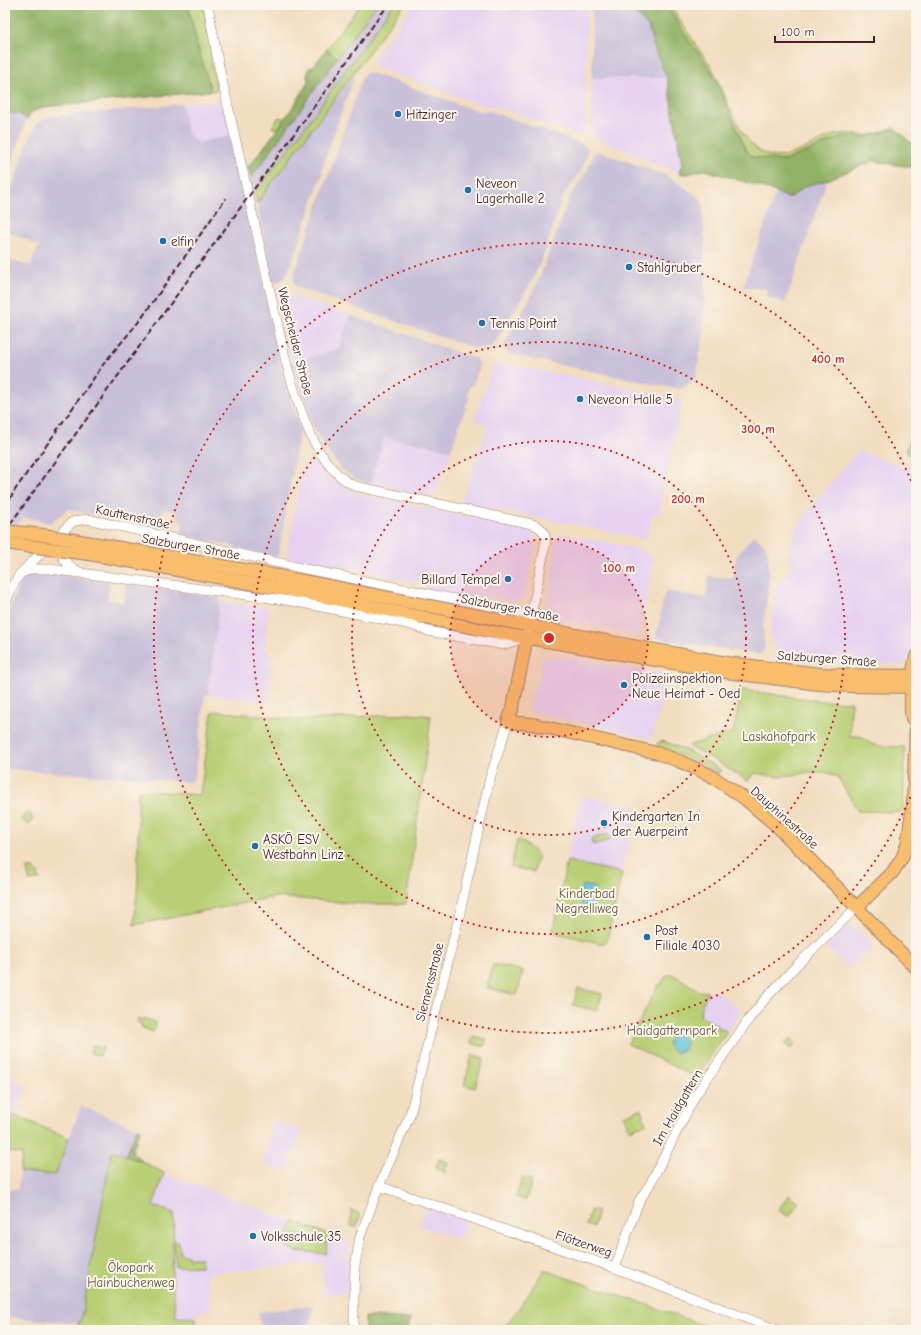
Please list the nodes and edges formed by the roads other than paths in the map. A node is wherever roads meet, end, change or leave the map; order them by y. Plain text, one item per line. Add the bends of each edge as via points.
1 (208, 5) edge
2 (5, 531) edge
3 (64, 531) junction
4 (5, 543) edge
5 (91, 548) junction
6 (20, 574) junction
7 (83, 574) junction
8 (5, 604) edge
9 (528, 631) junction
10 (916, 657) edge
11 (914, 681) edge
12 (508, 722) junction
13 (916, 723) edge
14 (857, 907) junction
15 (916, 968) edge
16 (379, 1186) junction
17 (616, 1268) junction
18 (354, 1330) edge
19 (777, 1330) edge

1 - 9 street, Wegscheider Straße via 218,62 287,366 315,444 333,470 355,486 532,524 542,529 546,541
2 - 5 main road, Salzburger Straße, bridge via 43,535
3 - 6 street, Kauttenstraße
3 - 7 street via 60,544 62,558 73,569
3 - 9 street, Kauttenstraße via 75,521 87,520 300,568 519,612
4 - 5 main road, Salzburger Straße, bridge
5 - 9 main road, Salzburger Straße via 273,575
6 - 7 street, Salzburger Straße via 38,569
6 - 8 street, Kauttenstraße
7 - 9 street, Salzburger Straße via 292,601 503,645
9 - 11 main road, Salzburger Straße via 726,663
9 - 12 main road, Siemensstraße via 514,707
10 - 11 main road
11 - 13 main road via 912,718
12 - 14 main road, Dauphinestraße via 532,724 657,753 705,773 768,817
12 - 16 street, Siemensstraße via 490,778 410,1115
13 - 14 main road via 912,810 907,844 892,873
14 - 15 main road, Dauphinestraße
14 - 17 street, Im Haidgattern via 788,975 749,1019 695,1096 639,1201
16 - 17 street, Flötzerweg
16 - 18 street, Siemensstraße via 358,1244 354,1286
17 - 19 street, Flötzerweg

